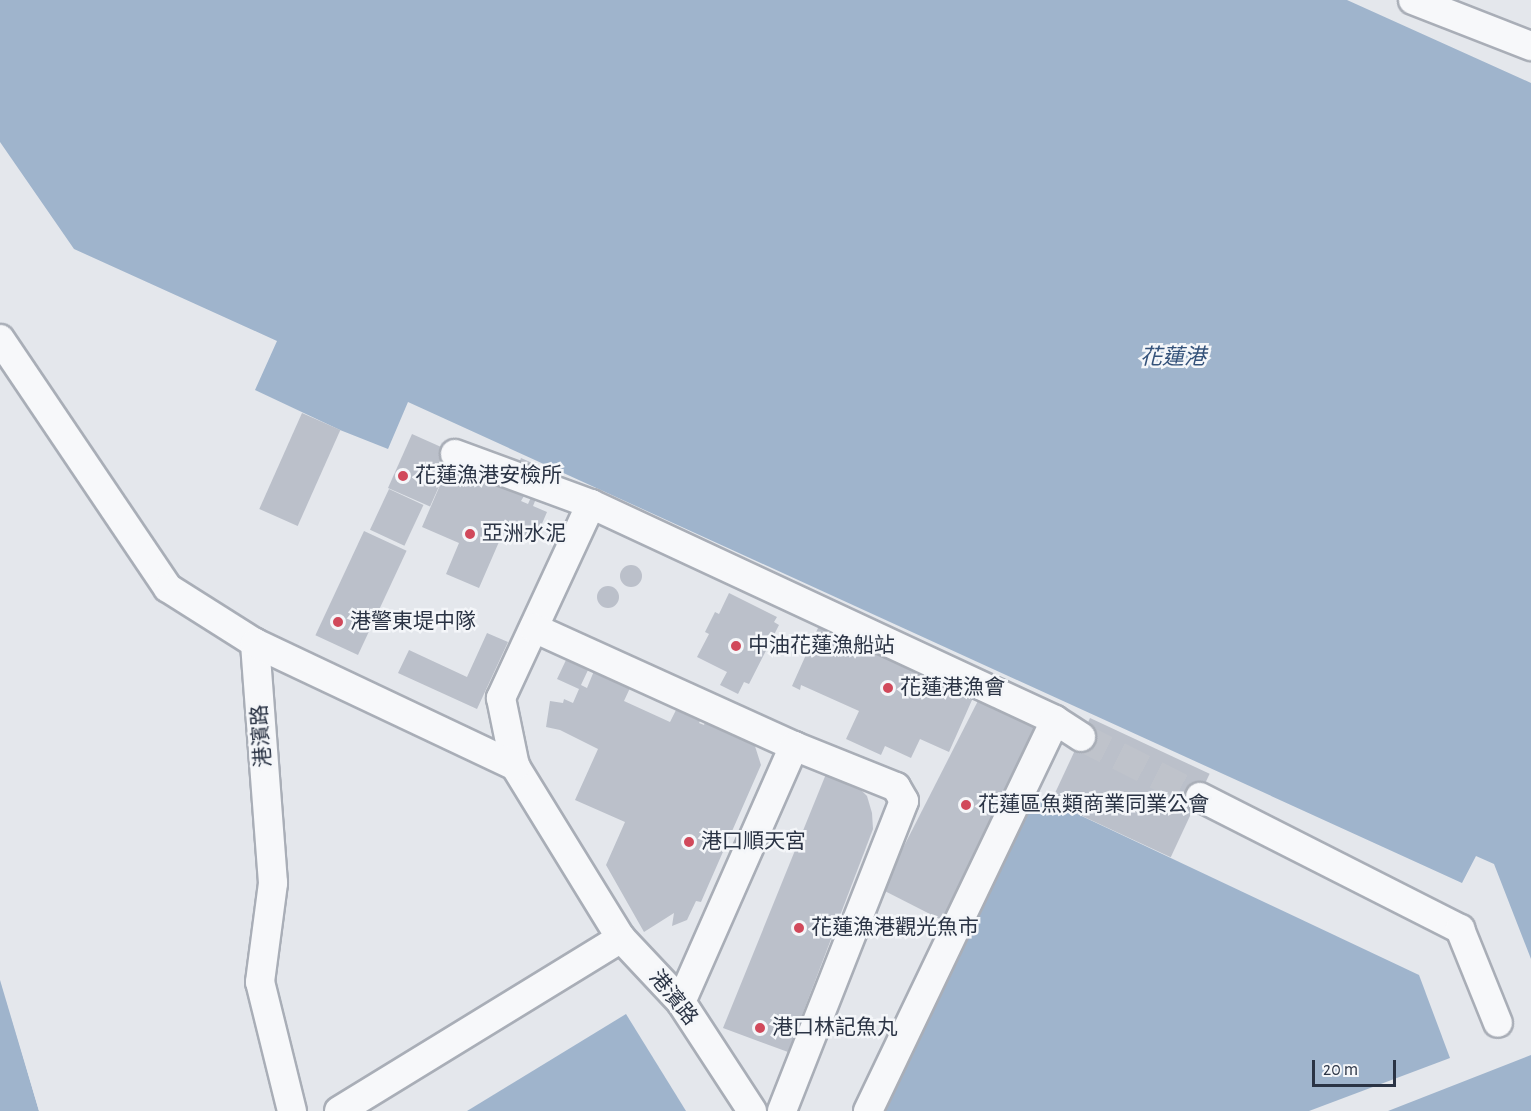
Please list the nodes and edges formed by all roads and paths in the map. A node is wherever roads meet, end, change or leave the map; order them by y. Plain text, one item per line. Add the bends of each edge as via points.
1 (1413, 0) edge
2 (1531, 46) edge
3 (0, 339) edge
4 (455, 454) dead end
5 (591, 504) junction
6 (534, 628) junction
7 (255, 643) junction
8 (1055, 720) junction
9 (1081, 737) tunnel mouth
10 (794, 746) junction
11 (515, 766) junction
12 (1200, 797) tunnel mouth
13 (621, 938) junction
14 (681, 1002) junction
15 (1498, 1023) dead end
16 (292, 1111) edge
17 (339, 1111) edge
18 (752, 1111) edge
19 (782, 1111) edge
20 (868, 1111) edge

1 - 2 street
3 - 7 street via 168,588
4 - 5 street
5 - 6 street, 港濱路
5 - 8 street
6 - 10 street
6 - 11 street, 港濱路 via 501,698
7 - 11 street
7 - 16 street, 港濱路 via 273,883 260,982
8 - 9 street
8 - 20 street
10 - 14 street
10 - 19 street via 896,787 904,801
11 - 13 street, 港濱路
12 - 15 street via 1460,929
13 - 14 street, 港濱路
13 - 17 street
14 - 18 street, 港濱路

